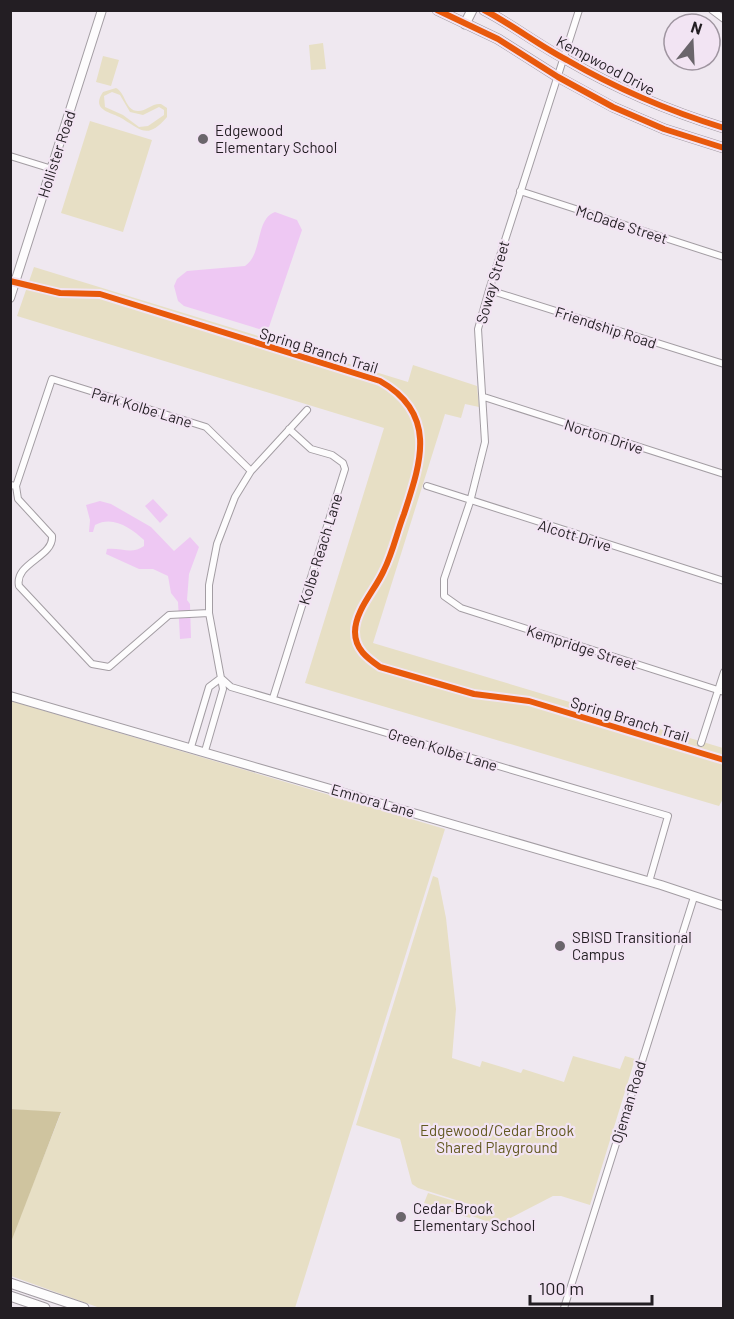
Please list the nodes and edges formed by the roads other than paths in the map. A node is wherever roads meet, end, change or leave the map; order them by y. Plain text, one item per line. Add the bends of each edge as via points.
1 (102, 10) edge
2 (437, 10) edge
3 (472, 10) edge
4 (484, 10) edge
5 (579, 10) edge
6 (712, 10) edge
7 (723, 19) edge
8 (465, 24) junction
9 (565, 59) junction
10 (558, 77) junction
11 (658, 105) junction
12 (649, 123) junction
13 (723, 128) edge
14 (723, 148) edge
15 (10, 156) edge
16 (52, 169) junction
17 (520, 191) junction
18 (723, 257) edge
19 (489, 290) junction
20 (10, 298) edge
21 (723, 364) edge
22 (484, 397) junction
23 (307, 410) dead end
24 (289, 429) junction
25 (251, 471) junction
26 (723, 474) edge
27 (13, 486) edge
28 (427, 486) dead end
29 (470, 502) junction
30 (723, 581) edge
31 (444, 596) joint
32 (209, 613) junction
33 (723, 672) edge
34 (220, 678) junction
35 (10, 690) edge
36 (721, 691) edge
37 (10, 696) edge
38 (22, 697) junction
39 (273, 698) junction
40 (701, 743) dead end
41 (191, 747) junction
42 (205, 751) junction
43 (649, 882) junction
44 (694, 897) junction
45 (723, 906) edge
46 (10, 1283) edge
47 (10, 1296) edge
48 (49, 1296) junction
49 (45, 1308) edge
50 (84, 1308) edge
51 (564, 1308) edge

1 - 16 street, Hollister Road
2 - 8 main road
3 - 8 main road
4 - 9 main road, Kempwood Drive
5 - 9 street, Soway Street
6 - 7 street
8 - 10 main road via 498,39
9 - 10 street, Soway Street
9 - 11 main road, Kempwood Drive
10 - 12 main road
10 - 17 street, Soway Street
11 - 12 main road
11 - 13 main road, Kempwood Drive
12 - 14 main road
15 - 16 street
16 - 20 street, Hollister Road
17 - 18 street, McDade Street
17 - 19 street, Soway Street
19 - 21 street, Friendship Road
19 - 22 street, Soway Street via 478,329
22 - 26 street, Norton Drive
22 - 29 street, Soway Street via 485,442
23 - 24 street
24 - 25 street
24 - 39 street, Kolbe Reach Lane via 304,445 343,463 345,469
25 - 27 street, Park Kolbe Lane via 206,427 52,379
25 - 32 street via 233,502 217,544 209,585
27 - 32 street via 18,499 53,541 22,573 19,586 92,664 109,667 173,614
28 - 29 street, Alcott Drive
29 - 30 street, Alcott Drive
29 - 31 street, Soway Street via 444,579
31 - 36 street, Kempridge Street via 461,608
32 - 34 street
33 - 36 street
34 - 39 street, Green Kolbe Lane via 231,687
34 - 41 street via 209,687
34 - 42 street via 223,689
35 - 38 street, Emnora Lane
36 - 40 street
37 - 38 street, Emnora Lane
38 - 41 street, Emnora Lane
39 - 43 street, Green Kolbe Lane via 668,816
41 - 42 street, Emnora Lane
42 - 43 street, Emnora Lane
43 - 44 street, Emnora Lane
44 - 45 street, Emnora Lane
44 - 51 street, Ojeman Road
46 - 48 main road
47 - 49 main road
48 - 49 street
48 - 50 main road

